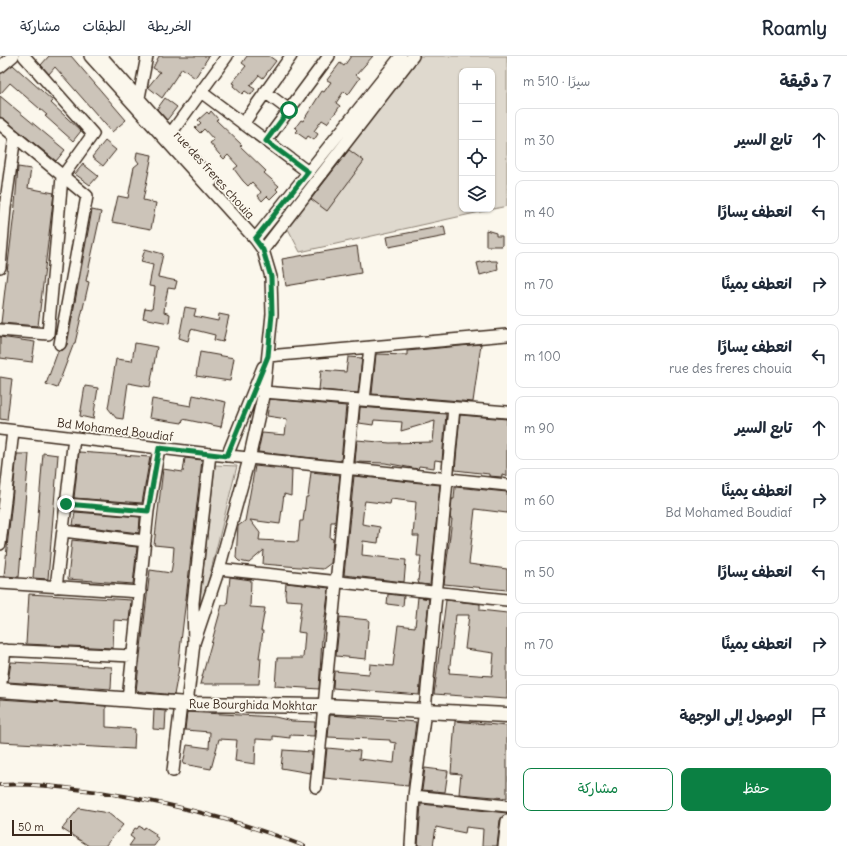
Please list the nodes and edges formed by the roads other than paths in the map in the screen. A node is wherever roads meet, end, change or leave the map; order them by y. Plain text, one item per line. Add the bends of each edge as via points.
1 (13, 56) edge
2 (24, 56) edge
3 (90, 56) edge
4 (101, 56) edge
5 (146, 56) edge
6 (227, 56) edge
7 (291, 56) edge
8 (329, 56) edge
9 (401, 56) edge
10 (412, 56) edge
11 (0, 67) edge
12 (201, 92) junction
13 (265, 92) junction
14 (138, 103) junction
15 (289, 110) junction
16 (0, 124) edge
17 (243, 124) junction
18 (15, 136) junction
19 (168, 137) junction
20 (266, 141) junction
21 (308, 172) junction
22 (62, 177) junction
23 (2, 206) edge
24 (257, 236) junction
25 (263, 250) junction
26 (0, 266) edge
27 (0, 330) edge
28 (507, 335) edge
29 (60, 344) dead end
30 (370, 347) junction
31 (268, 356) junction
32 (264, 392) junction
33 (359, 400) junction
34 (454, 408) junction
35 (507, 412) edge
36 (0, 429) edge
37 (13, 431) junction
38 (74, 438) junction
39 (159, 448) junction
40 (210, 454) junction
41 (227, 456) junction
42 (249, 458) junction
43 (347, 469) junction
44 (448, 479) junction
45 (507, 485) edge
46 (3, 496) edge
47 (66, 504) junction
48 (148, 511) junction
49 (1, 528) edge
50 (63, 531) junction
51 (145, 541) junction
52 (0, 544) edge
53 (219, 569) junction
54 (336, 580) junction
55 (0, 583) edge
56 (56, 587) junction
57 (140, 592) junction
58 (437, 592) junction
59 (507, 600) edge
60 (194, 643) junction
61 (2, 650) edge
62 (132, 656) junction
63 (0, 690) edge
64 (128, 698) junction
65 (184, 704) junction
66 (324, 706) junction
67 (425, 710) junction
68 (507, 715) edge
69 (173, 771) dead end
70 (316, 787) dead end
71 (414, 796) junction
72 (507, 806) edge
73 (507, 821) edge
74 (411, 846) edge
75 (504, 846) edge

1 - 11 street
2 - 22 street via 93,134
3 - 14 street, rue des freres chouia
4 - 14 street
5 - 14 street
6 - 12 street
7 - 13 street
8 - 15 street
9 - 21 street
10 - 25 street
12 - 17 street
12 - 19 street
13 - 15 street
13 - 17 street
14 - 19 street, rue des freres chouia
15 - 20 street
16 - 18 street
17 - 20 street
18 - 22 street
18 - 23 street
19 - 24 street, rue des freres chouia
20 - 21 street
21 - 24 street
22 - 27 street via 48,334
22 - 29 street via 87,196
23 - 26 street
24 - 25 street, rue des freres chouia
25 - 31 street, rue des freres chouia via 271,277 272,314
28 - 30 street
30 - 31 street
30 - 33 street
31 - 32 street, rue des freres chouia
31 - 41 street
32 - 33 street
32 - 42 street, rue des freres chouia
33 - 34 street
33 - 43 street
34 - 35 street
34 - 44 street
36 - 37 street, Bd Mohamed Boudiaf
37 - 38 street, Bd Mohamed Boudiaf
37 - 46 street
38 - 39 street, Bd Mohamed Boudiaf
38 - 47 street
39 - 40 street, Bd Mohamed Boudiaf
39 - 48 street
40 - 41 street, Bd Mohamed Boudiaf
40 - 60 street via 193,602
41 - 42 street, Bd Mohamed Boudiaf
42 - 43 street, Bd Mohamed Boudiaf
42 - 53 street, rue des freres chouia
43 - 44 street, Bd Mohamed Boudiaf
43 - 54 street
44 - 45 street, Bd Mohamed Boudiaf
44 - 58 street
46 - 49 street
47 - 48 street
47 - 50 street
48 - 51 street
49 - 52 street
50 - 51 street
50 - 56 street
51 - 57 street
53 - 54 street
53 - 60 street, rue des freres chouia
54 - 58 street
54 - 66 street
55 - 56 street
56 - 57 street
57 - 62 street
58 - 59 street
58 - 67 street
60 - 65 street
61 - 62 street
61 - 63 street
62 - 64 street
63 - 64 main road, Rue Bourghida Mokhtar
64 - 65 main road, Rue Bourghida Mokhtar
65 - 66 main road, Rue Bourghida Mokhtar
65 - 69 street
66 - 67 main road, Rue Bourghida Mokhtar
66 - 70 street
67 - 68 main road, Rue Bourghida Mokhtar
67 - 71 street
71 - 72 street
71 - 74 street
73 - 75 street

